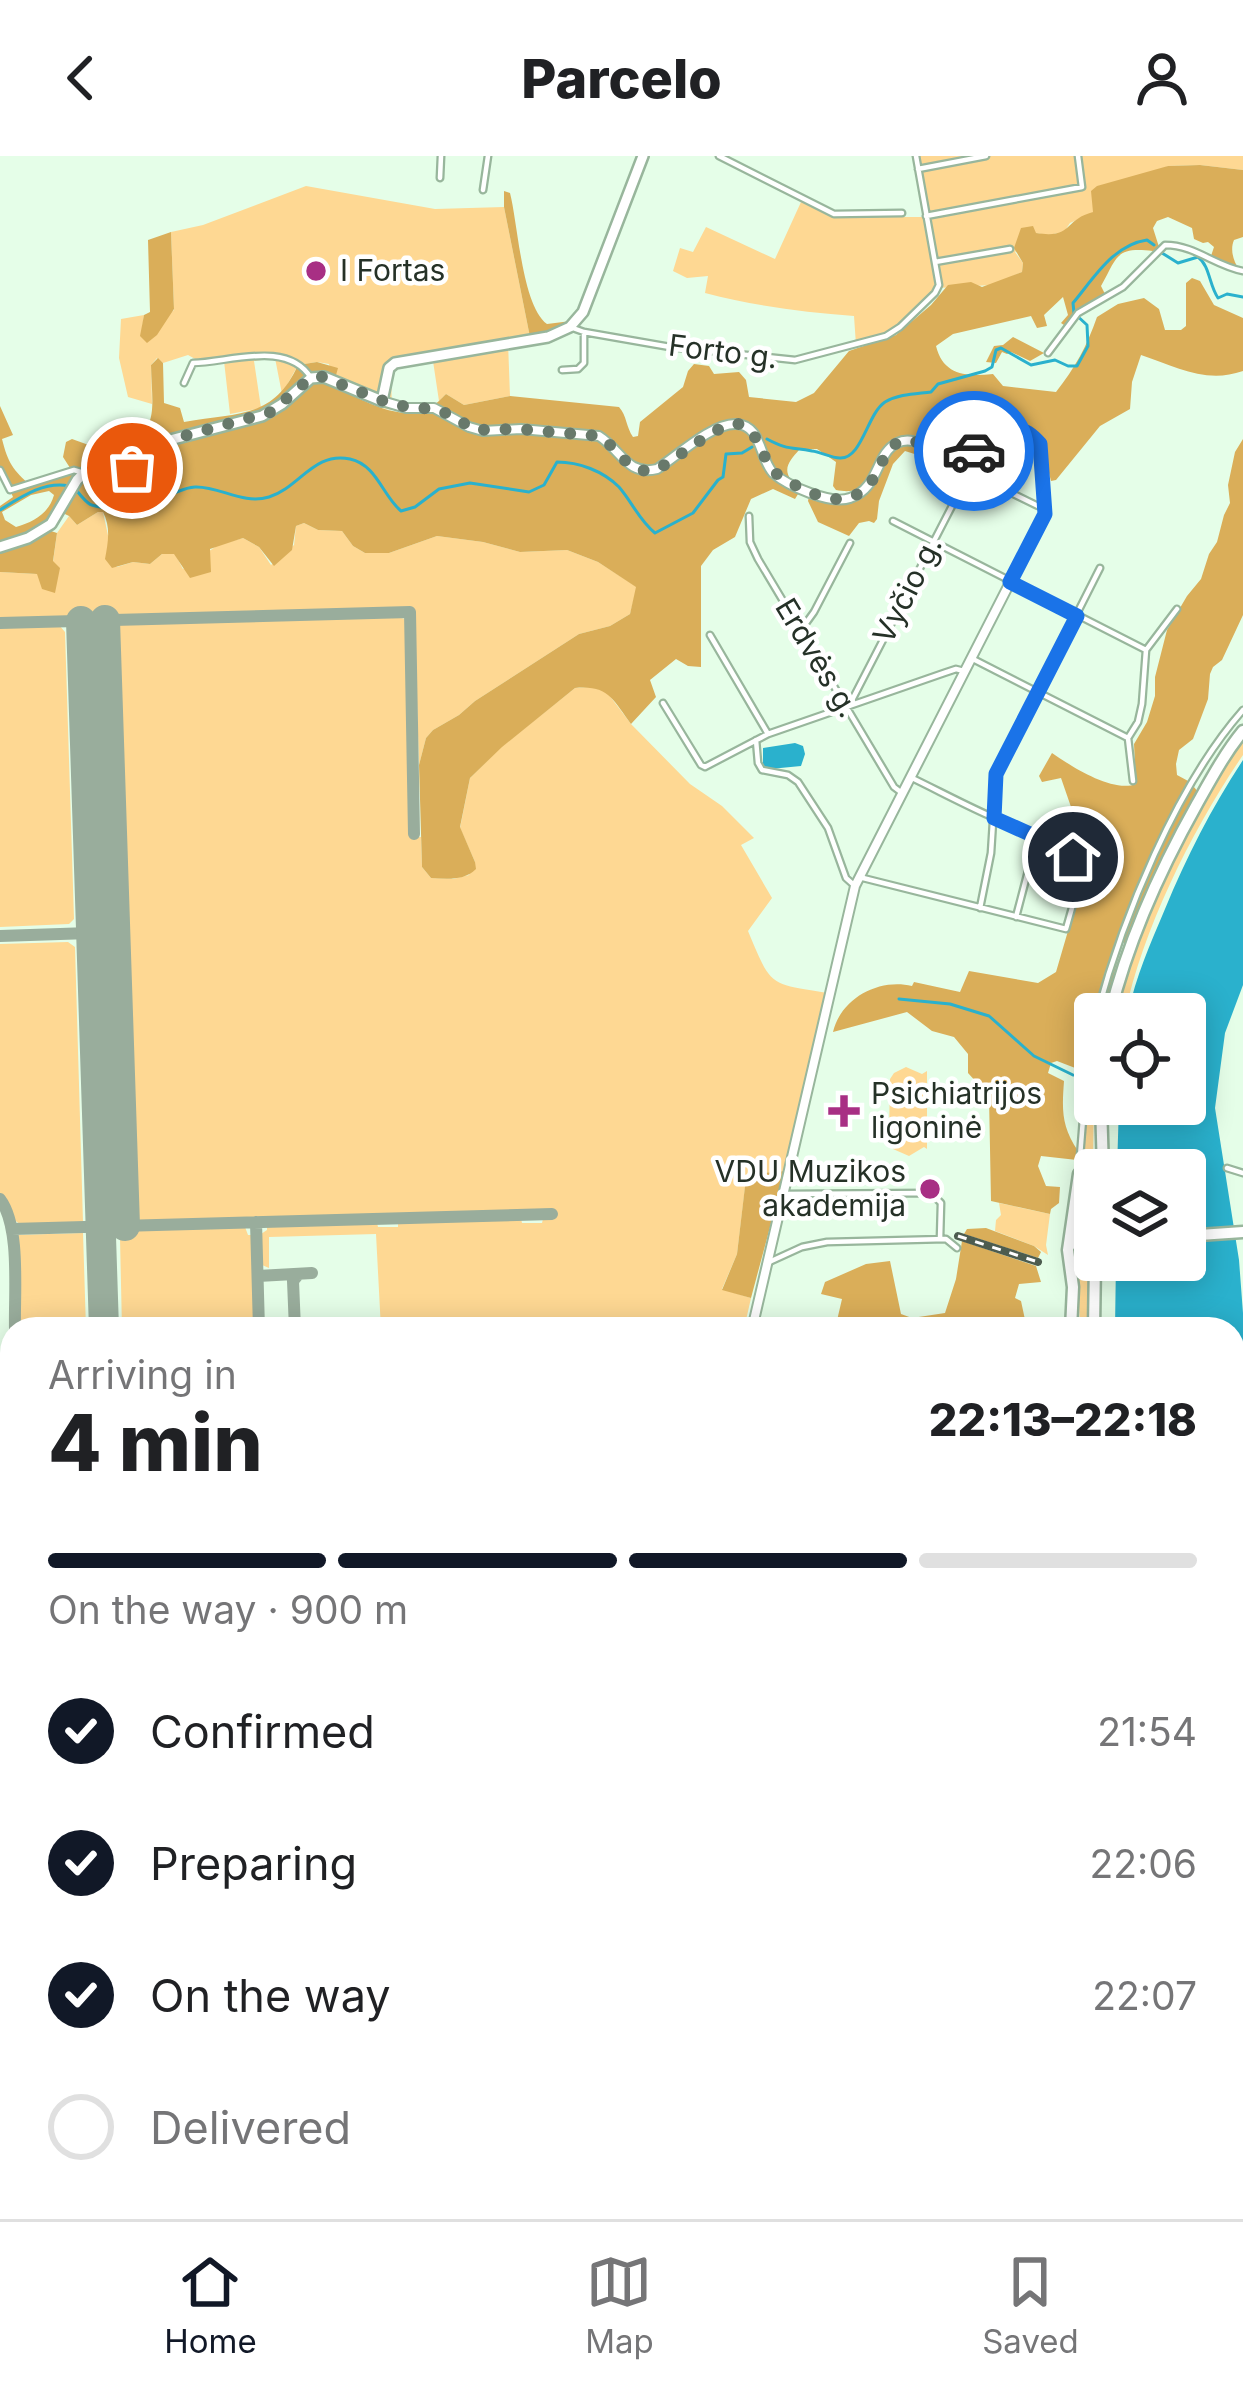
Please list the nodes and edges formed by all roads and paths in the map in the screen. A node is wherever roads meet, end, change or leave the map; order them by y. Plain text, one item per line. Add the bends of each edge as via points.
1 (441, 156) edge
2 (488, 156) edge
3 (643, 156) edge
4 (718, 156) edge
5 (916, 156) edge
6 (986, 156) edge
7 (1078, 156) edge
8 (918, 169) junction
9 (440, 178) dead end
10 (483, 190) dead end
11 (902, 213) dead end
12 (926, 216) junction
13 (1010, 249) dead end
14 (934, 262) junction
15 (1243, 271) edge
16 (570, 327) junction
17 (584, 332) junction
18 (1048, 352) dead end
19 (562, 370) dead end
20 (311, 378) junction
21 (184, 383) dead end
22 (382, 400) junction
23 (0, 470) edge
24 (84, 473) junction
25 (1045, 506) junction
26 (749, 516) dead end
27 (893, 521) dead end
28 (932, 542) junction
29 (850, 543) dead end
30 (0, 547) edge
31 (1100, 568) dead end
32 (1010, 582) junction
33 (1177, 609) dead end
34 (1077, 616) junction
35 (801, 630) junction
36 (710, 635) dead end
37 (1146, 650) junction
38 (971, 658) junction
39 (964, 671) junction
40 (1039, 692) junction
41 (663, 703) dead end
42 (848, 706) junction
43 (1243, 710) edge
44 (1243, 731) edge
45 (768, 734) junction
46 (1127, 738) junction
47 (756, 740) junction
48 (910, 777) junction
49 (1132, 781) dead end
50 (902, 793) junction
51 (994, 818) junction
52 (1037, 837) junction
53 (857, 881) junction
54 (980, 909) junction
55 (1016, 917) junction
56 (1104, 993) edge
57 (1116, 993) edge
58 (1227, 1168) dead end
59 (1243, 1173) edge
60 (783, 1193) junction
61 (1243, 1232) edge
62 (1206, 1235) edge
63 (940, 1239) junction
64 (1074, 1244) edge
65 (957, 1248) dead end
66 (767, 1263) junction
67 (1098, 1281) edge
68 (755, 1317) edge
69 (1071, 1317) edge
70 (1097, 1317) edge

1 - 9 street
2 - 10 street
3 - 16 main road via 583,312
4 - 11 street via 834,214
5 - 8 street
6 - 8 street
7 - 12 street via 1082,187
8 - 12 street
12 - 14 street
13 - 14 street
14 - 17 street, Forto g. via 937,291 894,332 801,359
15 - 18 street via 1165,245 1077,315
16 - 17 street, Forto g.
16 - 22 main road via 532,341 395,363
17 - 19 street via 584,363
20 - 21 street via 277,356 193,363
20 - 22 main road
20 - 24 main road via 262,416 166,441 127,471
22 - 25 street via 440,410 483,431 599,436 646,472 739,424 753,431 777,476 834,500 865,490 896,443 950,455 1019,430 1040,444
23 - 24 street via 10,490
24 - 30 main road via 49,526
25 - 28 street, Vyčio g. via 968,475
25 - 32 street
26 - 35 street, Erdvės g. via 754,551
27 - 28 street
28 - 32 street
28 - 42 street, Vyčio g.
29 - 35 street
31 - 34 street
32 - 34 street
32 - 38 street
33 - 37 street
34 - 37 street
34 - 40 street
35 - 42 street, Erdvės g.
36 - 45 street
37 - 46 street via 1142,704
38 - 39 street
38 - 40 street
39 - 42 street
39 - 48 street
40 - 46 street
40 - 51 street via 996,774
41 - 47 street via 701,765
42 - 45 street
42 - 50 street, Erdvės g.
43 - 56 street via 1173,818
44 - 57 main road via 1168,860
45 - 47 street
46 - 49 street
47 - 53 street via 762,770 797,782 828,828 846,878
48 - 50 street
48 - 51 street
50 - 53 street
51 - 52 street
51 - 54 street
52 - 55 street
52 - 55 street via 1083,868 1066,929
53 - 54 street
53 - 60 street
54 - 55 street
58 - 59 street
60 - 63 street via 931,1193 941,1203
60 - 66 street
61 - 62 main road
63 - 65 street
63 - 66 street via 827,1241
64 - 69 main road
66 - 68 street
67 - 70 main road

